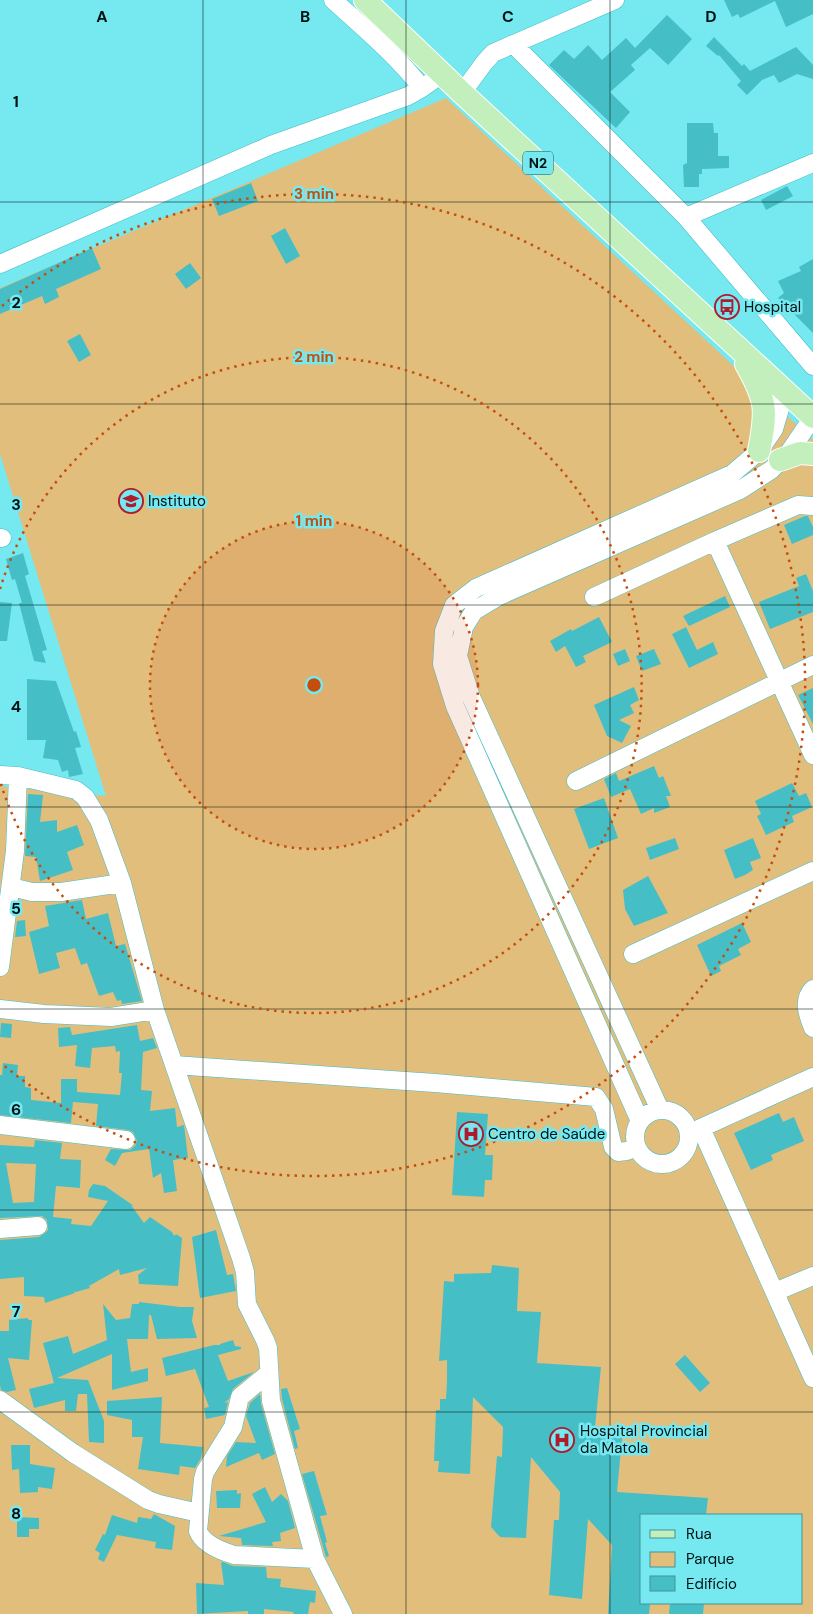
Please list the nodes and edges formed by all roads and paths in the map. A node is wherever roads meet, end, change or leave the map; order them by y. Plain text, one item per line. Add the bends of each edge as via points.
1 (333, 0) edge
2 (364, 0) edge
3 (615, 0) edge
4 (513, 44) junction
5 (442, 74) junction
6 (422, 88) junction
7 (462, 93) junction
8 (813, 163) edge
9 (686, 217) junction
10 (0, 264) edge
11 (737, 348) junction
12 (813, 366) edge
13 (785, 392) junction
14 (813, 417) edge
15 (759, 451) junction
16 (813, 454) edge
17 (780, 460) junction
18 (813, 506) edge
19 (715, 541) junction
20 (594, 597) dead end
21 (813, 665) edge
22 (779, 681) junction
23 (813, 755) edge
24 (0, 775) edge
25 (18, 776) junction
26 (576, 782) dead end
27 (813, 871) edge
28 (122, 884) junction
29 (11, 887) junction
30 (633, 954) dead end
31 (0, 966) edge
32 (813, 989) edge
33 (0, 1009) edge
34 (155, 1010) junction
35 (813, 1028) edge
36 (174, 1066) junction
37 (813, 1077) edge
38 (660, 1110) junction
39 (640, 1121) junction
40 (0, 1125) edge
41 (695, 1131) junction
42 (126, 1140) dead end
43 (637, 1147) junction
44 (38, 1226) dead end
45 (0, 1229) edge
46 (813, 1276) edge
47 (776, 1292) junction
48 (269, 1373) junction
49 (813, 1378) edge
50 (0, 1400) edge
51 (199, 1513) junction
52 (315, 1559) junction
53 (343, 1614) edge

1 - 6 street
2 - 5 main road, N2
3 - 4 street
4 - 7 street via 493,53
4 - 9 street
5 - 6 street
5 - 7 main road, N2
6 - 10 street via 271,145
7 - 11 main road, N2
8 - 9 street
9 - 12 street
11 - 13 main road, N2
11 - 15 main road via 759,388 765,408
13 - 14 main road, N2
13 - 15 street via 774,429
14 - 17 street
15 - 39 street via 732,474 476,588 454,605 444,632 442,664 455,706
16 - 17 main road via 800,453
17 - 38 street via 771,470 740,490 499,596 474,611 464,627 458,656 471,696
18 - 19 street via 798,505
19 - 20 street
19 - 22 street
21 - 22 street
22 - 23 street
22 - 26 street
24 - 25 street
25 - 28 street via 76,790 85,797 99,820
25 - 29 street
27 - 30 street
28 - 29 street via 61,892 32,892
28 - 34 street
29 - 31 street
32 - 35 street via 806,1010
33 - 34 street via 111,1016
34 - 36 street
36 - 43 street via 596,1097 604,1109 613,1147 618,1152
36 - 48 street via 241,1258 247,1304 265,1340
37 - 41 street
38 - 39 street
38 - 41 street via 668,1110
39 - 43 street via 635,1138
40 - 42 street
41 - 43 street via 686,1150 666,1164 649,1161
41 - 47 street
44 - 45 street
46 - 47 street
47 - 49 street
48 - 51 street via 240,1397 233,1426 205,1472
48 - 52 street via 271,1401
50 - 51 street via 73,1453 148,1500
51 - 52 street via 200,1536 223,1552 250,1557
52 - 53 street

